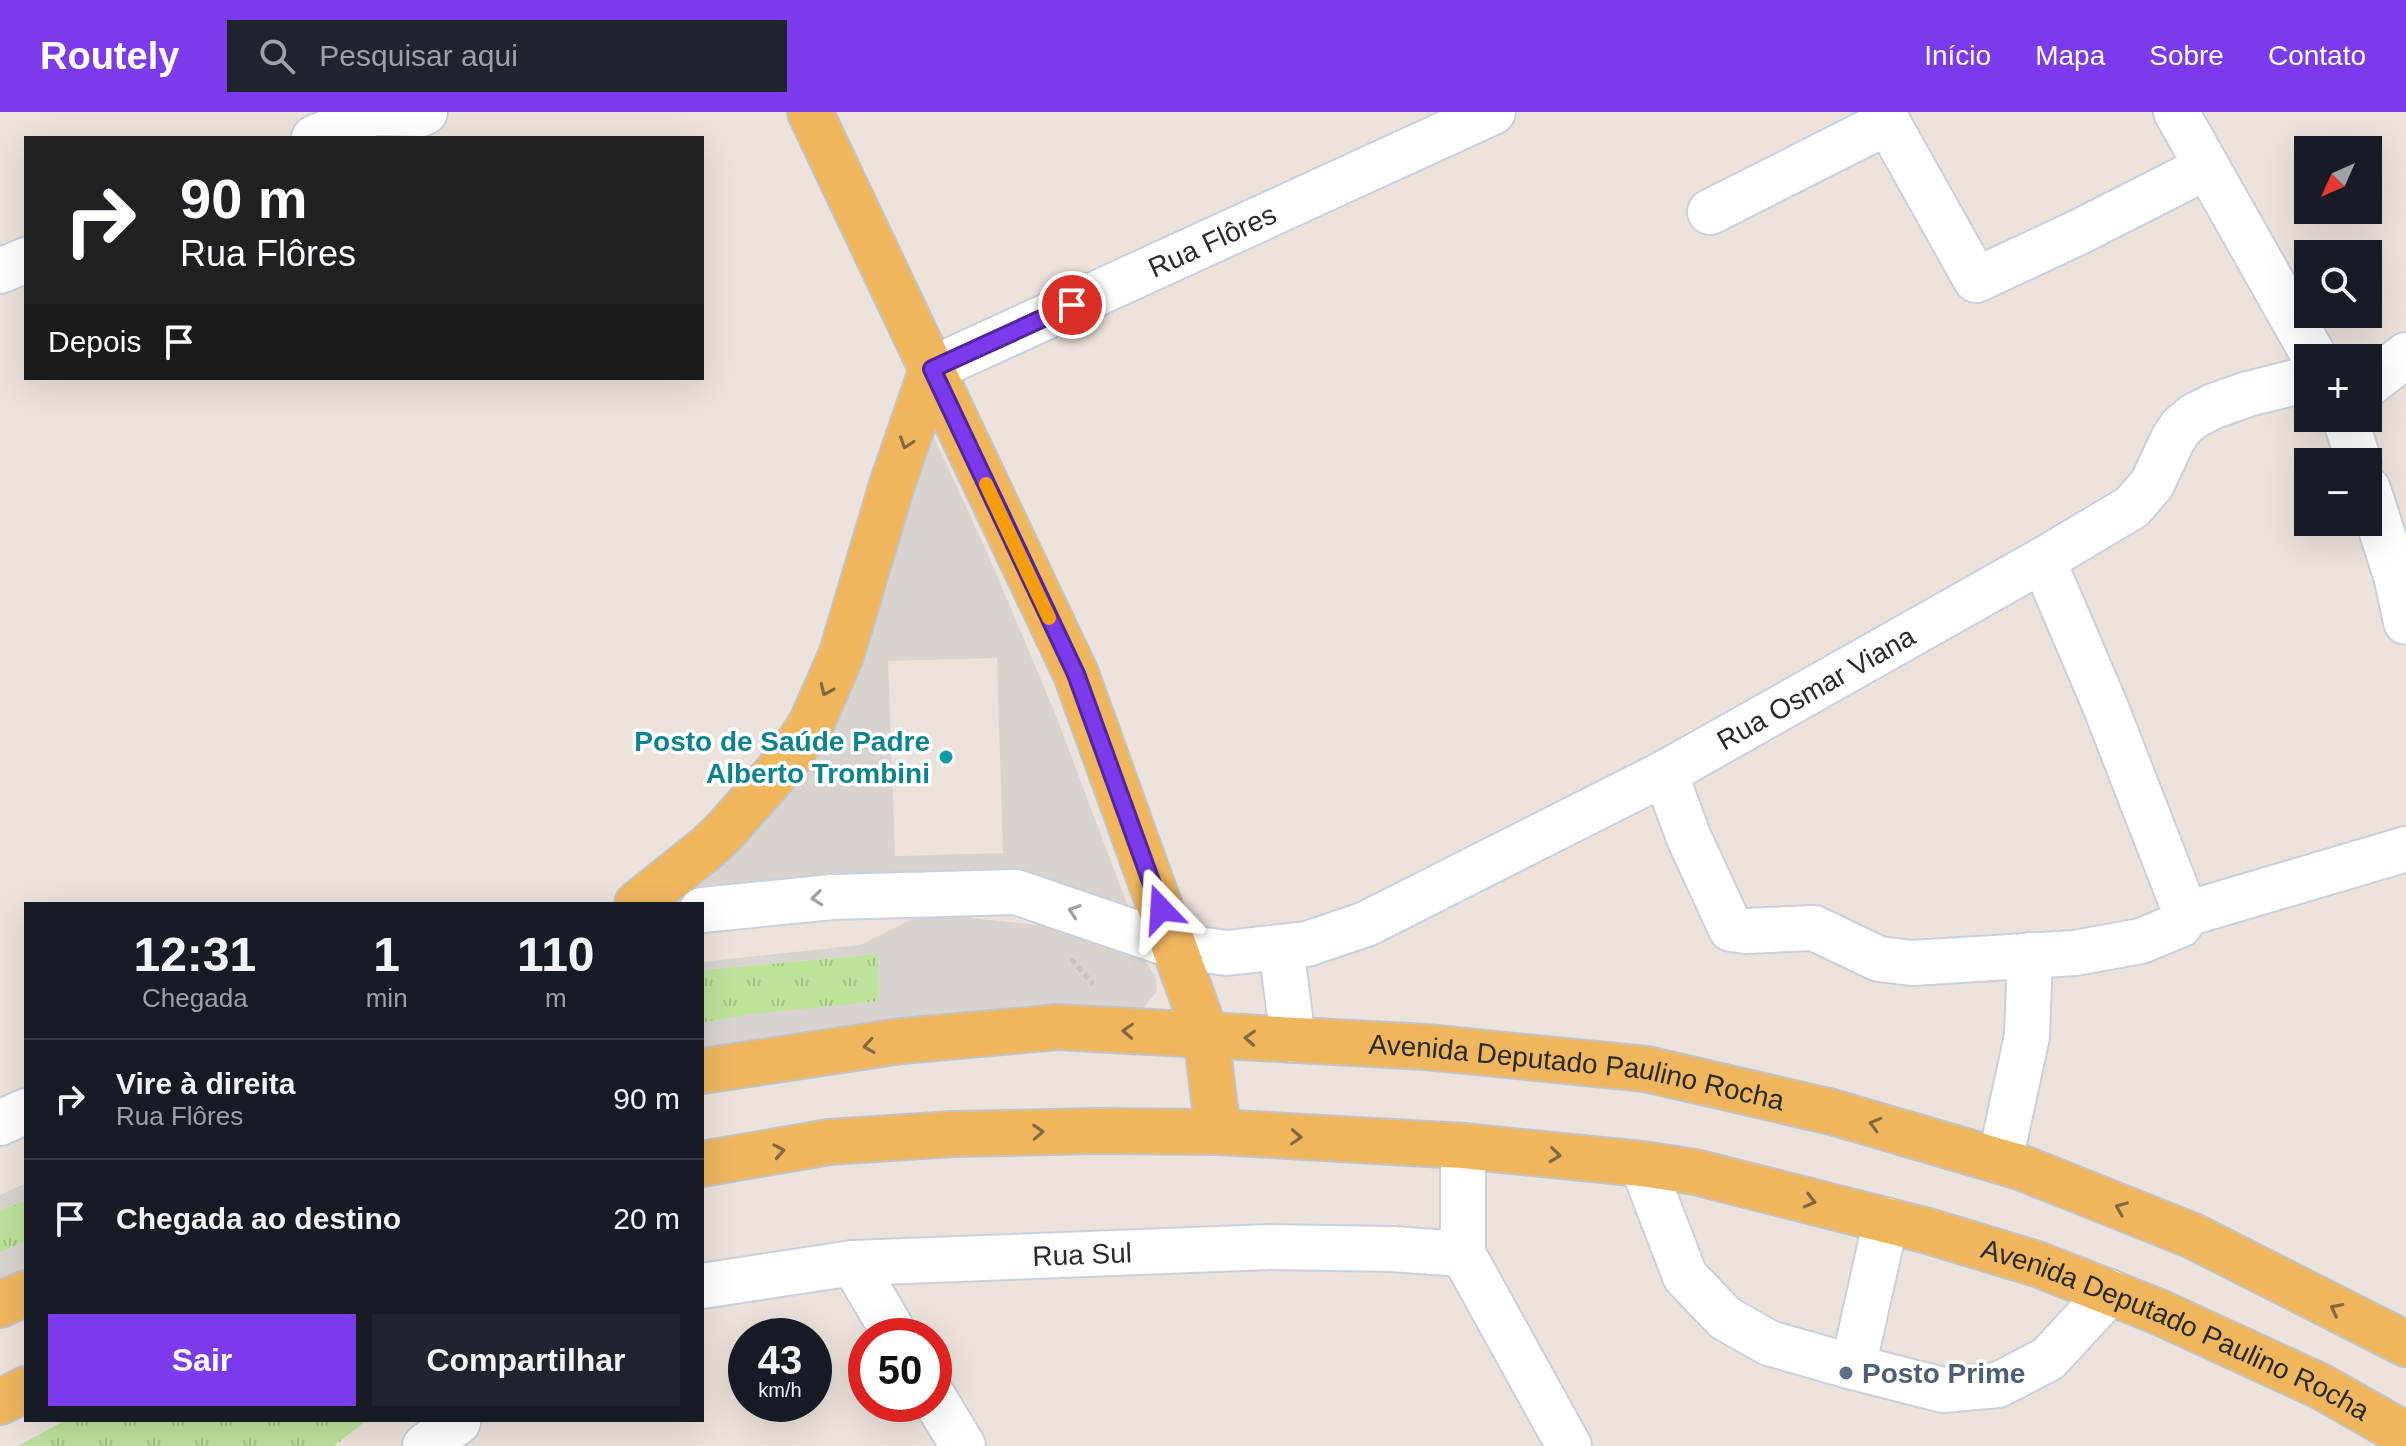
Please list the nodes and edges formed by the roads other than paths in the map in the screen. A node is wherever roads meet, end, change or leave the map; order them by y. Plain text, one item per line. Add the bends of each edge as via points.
1 (373, 112) edge
2 (425, 112) edge
3 (810, 112) edge
4 (1493, 112) edge
5 (2176, 112) edge
6 (1885, 117) edge
7 (319, 136) edge
8 (2207, 167) junction
9 (1710, 212) dead end
10 (24, 261) edge
11 (0, 271) edge
12 (2307, 344) edge
13 (2406, 355) edge
14 (932, 369) junction
15 (2382, 374) edge
16 (2294, 382) edge
17 (2382, 526) edge
18 (2043, 560) junction
19 (2401, 576) edge
20 (2406, 622) edge
21 (1665, 773) junction
22 (2406, 849) edge
23 (639, 902) edge
24 (704, 910) edge
25 (2186, 914) junction
26 (1174, 946) junction
27 (1281, 947) junction
28 (2030, 955) junction
29 (1206, 1035) junction
30 (1293, 1040) junction
31 (704, 1071) edge
32 (24, 1112) edge
33 (0, 1123) edge
34 (1218, 1132) junction
35 (1463, 1146) junction
36 (2000, 1161) junction
37 (704, 1164) edge
38 (1642, 1164) junction
39 (1886, 1220) junction
40 (1463, 1254) junction
41 (853, 1263) junction
42 (704, 1286) edge
43 (2110, 1292) junction
44 (24, 1294) edge
45 (0, 1305) edge
46 (885, 1318) edge
47 (2406, 1344) edge
48 (1853, 1367) junction
49 (24, 1390) edge
50 (0, 1402) edge
51 (948, 1422) edge
52 (2406, 1435) edge
53 (963, 1446) edge
54 (1569, 1446) edge

1 - 2 street
1 - 7 street
3 - 14 main road
4 - 14 street, Rua Flôres
5 - 8 street
6 - 8 street via 1976,280
6 - 9 street
8 - 12 street
10 - 11 street
13 - 15 street
14 -> 23 main road via 841,656 811,724 785,763 725,831
14 - 26 main road via 1076,674
16 - 18 street, Rua Osmar Viana via 2194,416 2181,427 2152,484 2132,507
17 - 19 street
18 - 21 street, Rua Osmar Viana
18 - 25 street
19 - 20 street
21 - 27 street, Rua Osmar Viana via 1366,924
21 - 28 street via 1731,929 1814,928 1879,959 1912,963
22 - 25 street
26 -> 24 street via 1016,892 832,897
25 - 28 street via 2180,925 2141,941
26 - 27 street, Rua Osmar Viana via 1227,953
26 - 29 main road
27 - 30 street
28 - 36 street via 2027,1036
30 -> 29 main road, Avenida Deputado Paulino Rocha
29 -> 31 main road, Avenida Deputado Paulino Rocha via 1058,1027 901,1041
29 - 34 main road
36 -> 30 main road, Avenida Deputado Paulino Rocha via 1832,1112 1646,1069
32 - 33 street
34 -> 35 main road, Avenida Deputado Paulino Rocha
37 -> 34 main road, Avenida Deputado Paulino Rocha via 829,1142 953,1134
35 -> 38 main road, Avenida Deputado Paulino Rocha
35 - 40 street
47 -> 36 main road, Avenida Deputado Paulino Rocha via 2193,1236
38 -> 39 main road, Avenida Deputado Paulino Rocha via 1695,1172
38 - 48 street via 1685,1276 1725,1318 1769,1343
39 - 43 main road, Avenida Deputado Paulino Rocha via 2037,1264
39 - 48 street
40 - 41 street, Rua Sul via 1270,1247
40 - 54 street
41 - 42 street, Rua Sul
41 - 46 street
43 - 48 street via 2048,1359 1998,1385 1943,1390
43 - 52 main road, Avenida Deputado Paulino Rocha via 2322,1387
44 - 45 main road
49 - 50 main road
51 - 53 street

